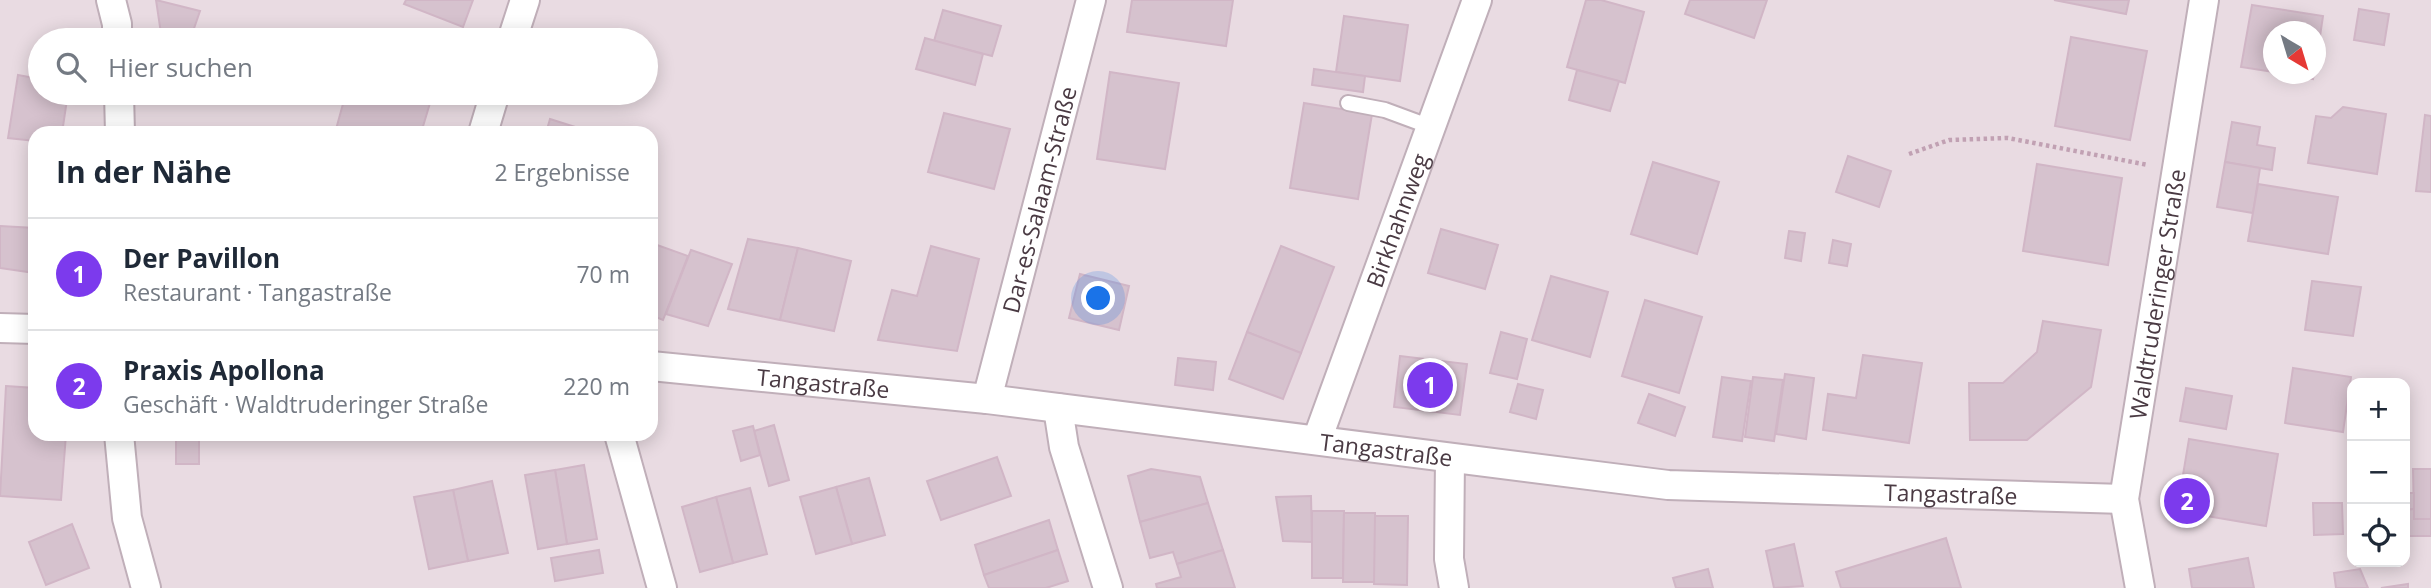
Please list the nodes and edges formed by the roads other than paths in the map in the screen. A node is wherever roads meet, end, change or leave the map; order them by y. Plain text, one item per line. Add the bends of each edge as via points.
1 (111, 0) edge
2 (524, 0) edge
3 (1090, 0) edge
4 (1477, 0) edge
5 (2204, 0) edge
6 (117, 28) edge
7 (516, 28) edge
8 (1348, 103) dead end
9 (119, 105) edge
10 (491, 105) edge
11 (120, 126) edge
12 (485, 126) edge
13 (1431, 127) junction
14 (0, 328) edge
15 (28, 329) edge
16 (658, 367) edge
17 (987, 399) junction
18 (1058, 408) junction
19 (1317, 440) junction
20 (120, 441) edge
21 (621, 441) edge
22 (1450, 458) junction
23 (2124, 499) junction
24 (146, 588) edge
25 (662, 588) edge
26 (1108, 588) edge
27 (1454, 588) edge
28 (2140, 588) edge

1 - 6 street
2 - 7 street
3 - 17 street, Dar-es-Salaam-Straße
4 - 13 street, Birkhahnweg
5 - 23 street, Waldtruderinger Straße
8 - 13 lane via 1385,110
9 - 11 street
10 - 12 street
13 - 19 street, Birkhahnweg
14 - 15 street
16 - 17 street, Tangastraße
17 - 18 street, Tangastraße
18 - 19 street, Tangastraße
18 - 26 street via 1064,447
19 - 22 street, Tangastraße
20 - 24 street via 127,518
21 - 25 street
22 - 23 street, Tangastraße via 1668,485
22 - 27 street via 1449,559
23 - 28 street, Waldtruderinger Straße

